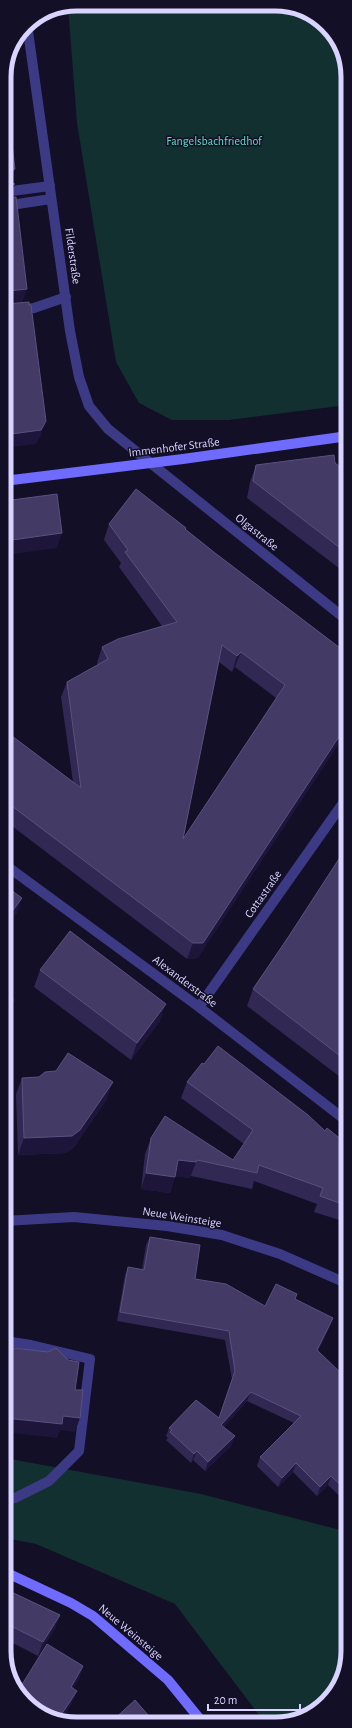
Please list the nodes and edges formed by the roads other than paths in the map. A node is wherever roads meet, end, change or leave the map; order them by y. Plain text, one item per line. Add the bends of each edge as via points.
1 (29, 32) edge
2 (50, 186) junction
3 (11, 191) edge
4 (51, 199) junction
5 (11, 205) edge
6 (66, 297) junction
7 (11, 311) edge
8 (341, 437) edge
9 (151, 463) junction
10 (11, 480) edge
11 (341, 615) edge
12 (341, 806) edge
13 (11, 869) edge
14 (199, 1007) junction
15 (341, 1117) edge
16 (11, 1221) edge
17 (341, 1281) edge
18 (11, 1342) edge
19 (11, 1498) edge
20 (11, 1575) edge
21 (198, 1717) edge

1 - 2 street, Filderstraße
2 - 3 street
2 - 4 street, Filderstraße
4 - 5 street
4 - 6 street, Filderstraße
6 - 7 street via 34,308
6 - 9 street, Filderstraße via 79,377 89,406 108,429
8 - 9 main road, Immenhofer Straße
9 - 10 main road, Immenhofer Straße
9 - 11 street, Olgastraße
12 - 14 street, Cottastraße
13 - 14 street, Alexanderstraße
14 - 15 street, Alexanderstraße
16 - 17 street, Neue Weinsteige via 74,1217 167,1226 222,1235 280,1254
18 - 19 street via 90,1359 79,1451 49,1481
20 - 21 main road, Neue Weinsteige via 93,1616 168,1680

